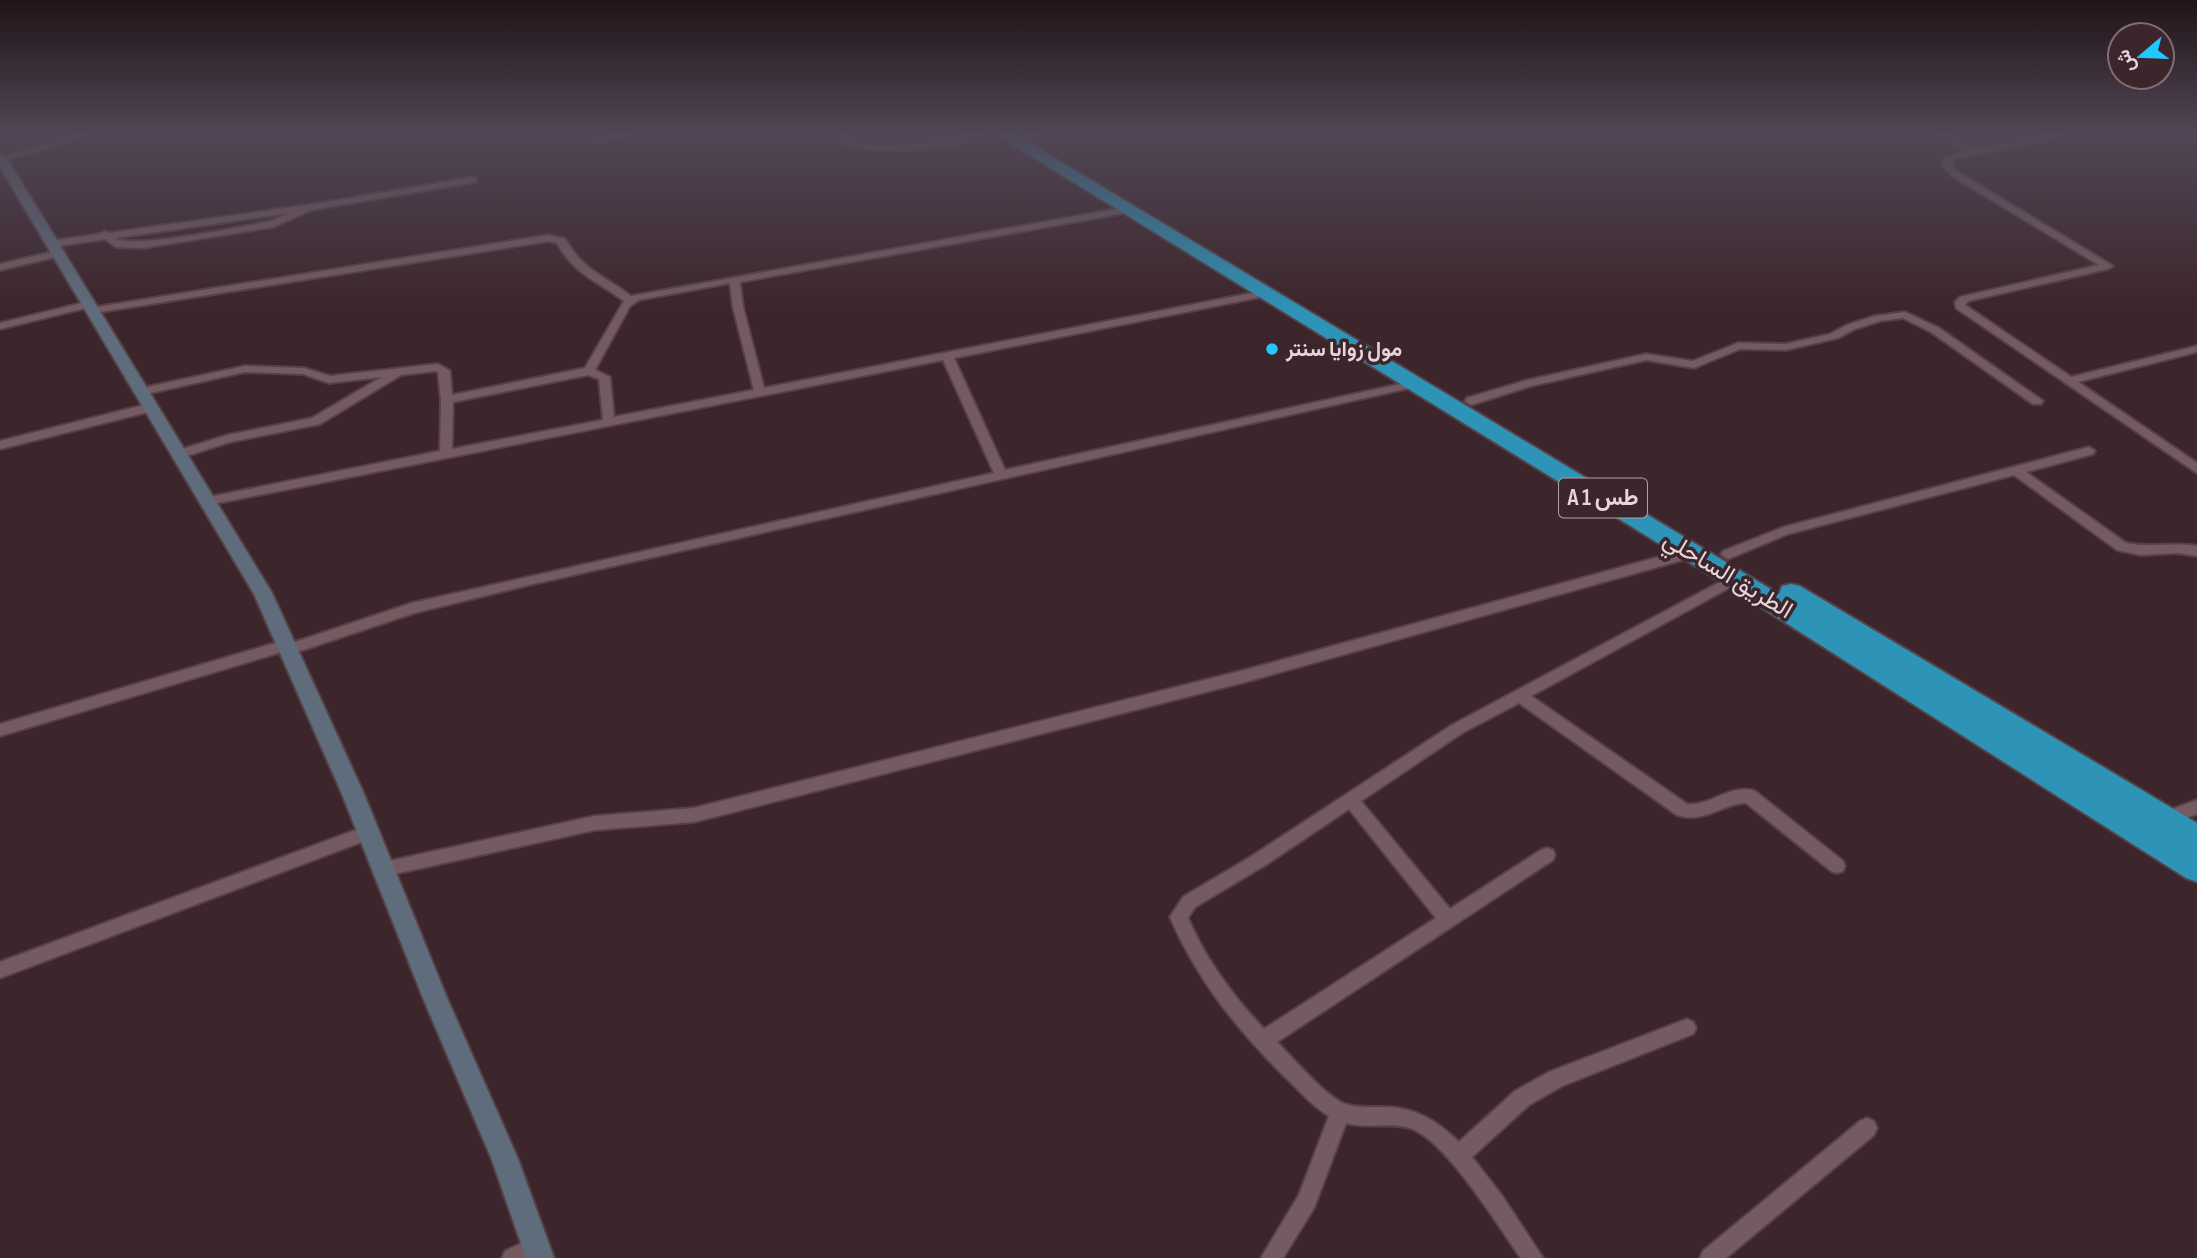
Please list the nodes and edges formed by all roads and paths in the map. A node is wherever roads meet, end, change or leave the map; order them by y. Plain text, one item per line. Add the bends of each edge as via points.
1 (21, 194) edge
2 (388, 194) edge
3 (1104, 194) edge
4 (1120, 194) edge
5 (1988, 194) edge
6 (312, 206) junction
7 (1127, 210) junction
8 (105, 234) junction
9 (53, 249) junction
10 (0, 267) edge
11 (735, 280) junction
12 (1262, 294) junction
13 (630, 300) junction
14 (92, 307) junction
15 (0, 326) edge
16 (2197, 349) edge
17 (947, 356) junction
18 (404, 369) junction
19 (589, 371) junction
20 (2068, 381) junction
21 (1414, 384) junction
22 (760, 393) junction
23 (147, 399) junction
24 (447, 400) junction
25 (1471, 401) junction
26 (2037, 401) dead end
27 (609, 422) junction
28 (0, 445) edge
29 (2089, 451) dead end
30 (180, 454) junction
31 (446, 454) junction
32 (2197, 469) edge
33 (2017, 471) junction
34 (1001, 474) junction
35 (208, 501) junction
36 (2197, 551) edge
37 (1692, 553) junction
38 (1728, 555) junction
39 (1735, 579) junction
40 (290, 647) junction
41 (1519, 695) junction
42 (0, 730) edge
43 (1350, 799) junction
44 (2197, 807) edge
45 (2165, 819) junction
46 (369, 832) junction
47 (2197, 839) edge
48 (1547, 855) dead end
49 (1837, 866) dead end
50 (2197, 868) edge
51 (385, 869) junction
52 (1448, 919) junction
53 (0, 970) edge
54 (1688, 1028) dead end
55 (1262, 1041) junction
56 (1340, 1112) junction
57 (1867, 1128) dead end
58 (1458, 1156) junction
59 (539, 1252) edge
60 (512, 1258) edge
61 (1271, 1258) edge
62 (1533, 1258) edge
63 (1710, 1258) edge

1 - 9 street
2 - 6 street
3 - 7 highway, الطريق الساحلي / A 1 طس
4 - 25 highway, الطريق الساحلي / A 1 طس
5 - 20 street via 2108,266 1959,302 1975,319
6 - 8 street
6 - 8 street via 273,225 143,245 116,244
7 - 11 street
7 - 12 highway, الطريق الساحلي / A 1 طس
8 - 9 street
9 - 10 street
9 - 14 street
11 - 13 street
11 - 22 street
12 - 17 street
12 - 21 highway, الطريق الساحلي / A 1 طس
13 - 14 street via 597,282 569,257 561,241 549,238
13 - 19 street
14 - 15 street
14 - 23 street
16 - 20 street
17 - 22 street
17 - 34 street
18 - 23 street via 329,380 304,371 245,369
18 - 24 street via 438,367 444,371
18 - 30 street via 316,421
19 - 24 street
19 - 27 street via 604,377
20 - 32 street
21 - 34 street
21 - 37 highway, الطريق الساحلي / A 1 طس
22 - 27 street
23 - 28 street
23 - 30 street
24 - 31 street
25 - 26 street via 1528,383 1646,357 1694,365 1738,346 1786,347 1834,336 1879,318 1905,315 1935,330
25 - 38 highway, الطريق الساحلي / A 1 طس
27 - 31 street
29 - 33 street
30 - 35 street
31 - 35 street
33 - 36 street via 2122,547
33 - 38 street via 1784,531
34 - 40 street via 412,608
35 - 40 street
37 - 39 highway, الطريق الساحلي / A 1 طس
37 - 51 street via 1245,676 694,815 595,823
38 - 45 highway, الطريق الساحلي / A 1 طس
39 - 41 street
39 - 50 highway, الطريق الساحلي / A 1 طس
40 - 42 street
40 - 46 street
41 - 43 street via 1457,729
41 - 49 street via 1683,810 1698,812 1734,797 1749,796
43 - 52 street
43 - 55 street via 1189,902 1179,917 1186,936 1232,1005
44 - 45 street
45 - 47 highway, الطريق الساحلي / A 1 طس
46 - 51 street
46 - 53 street
48 - 52 street
51 - 59 street
52 - 55 street
54 - 58 street via 1556,1079 1522,1098
55 - 56 street
56 - 58 street via 1414,1119
56 - 61 street via 1307,1200
57 - 63 street
58 - 62 street
59 - 60 street

